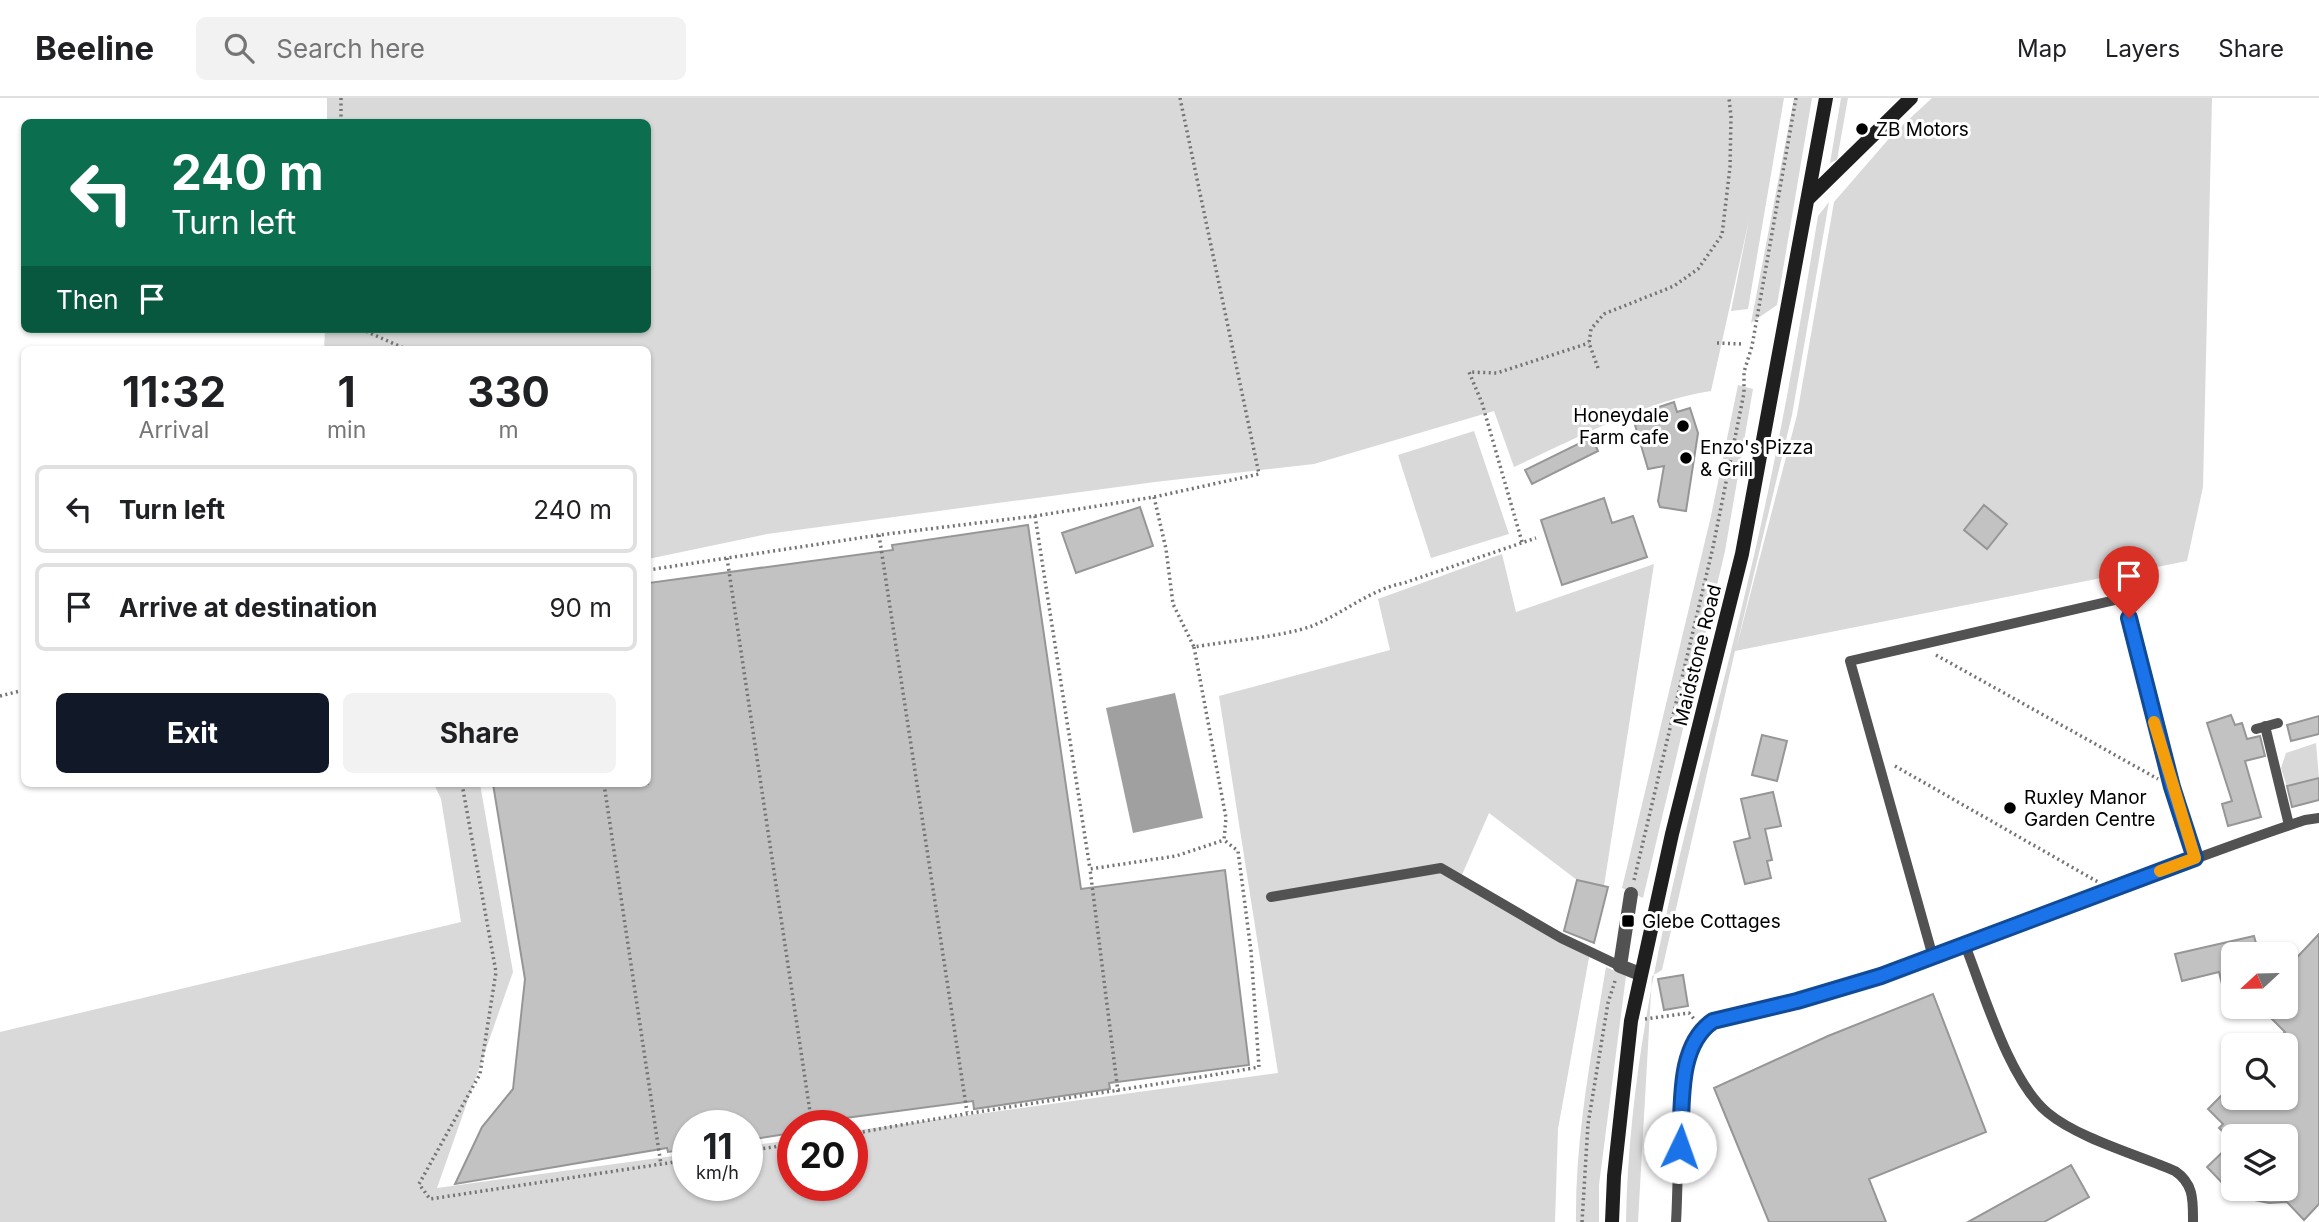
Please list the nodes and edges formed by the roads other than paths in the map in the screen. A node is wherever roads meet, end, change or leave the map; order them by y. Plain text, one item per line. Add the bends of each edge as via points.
1 (1826, 98) edge
2 (1911, 98) edge
3 (1809, 198) junction
4 (2278, 723) dead end
5 (2319, 818) edge
6 (2289, 825) junction
7 (2195, 858) junction
8 (1631, 894) road end
9 (1271, 897) dead end
10 (1965, 945) junction
11 (1933, 957) junction
12 (1620, 966) junction
13 (1640, 975) junction
14 (1612, 1222) edge
15 (1676, 1222) edge
16 (2193, 1222) edge

1 - 3 main road, Maidstone Road
2 - 3 main road
3 - 13 main road, Maidstone Road via 1742,554
4 - 6 lane via 2261,727
5 - 6 lane
6 - 7 lane
7 - 10 lane
7 - 11 lane via 2124,598 1850,661
8 - 12 street
9 - 12 lane via 1441,868 1561,938
10 - 11 lane
10 - 16 lane via 2026,1090 2060,1122 2186,1178 2192,1188
11 - 15 lane via 1701,1028 1685,1071
12 - 13 street
13 - 14 main road, Maidstone Road via 1631,1021

